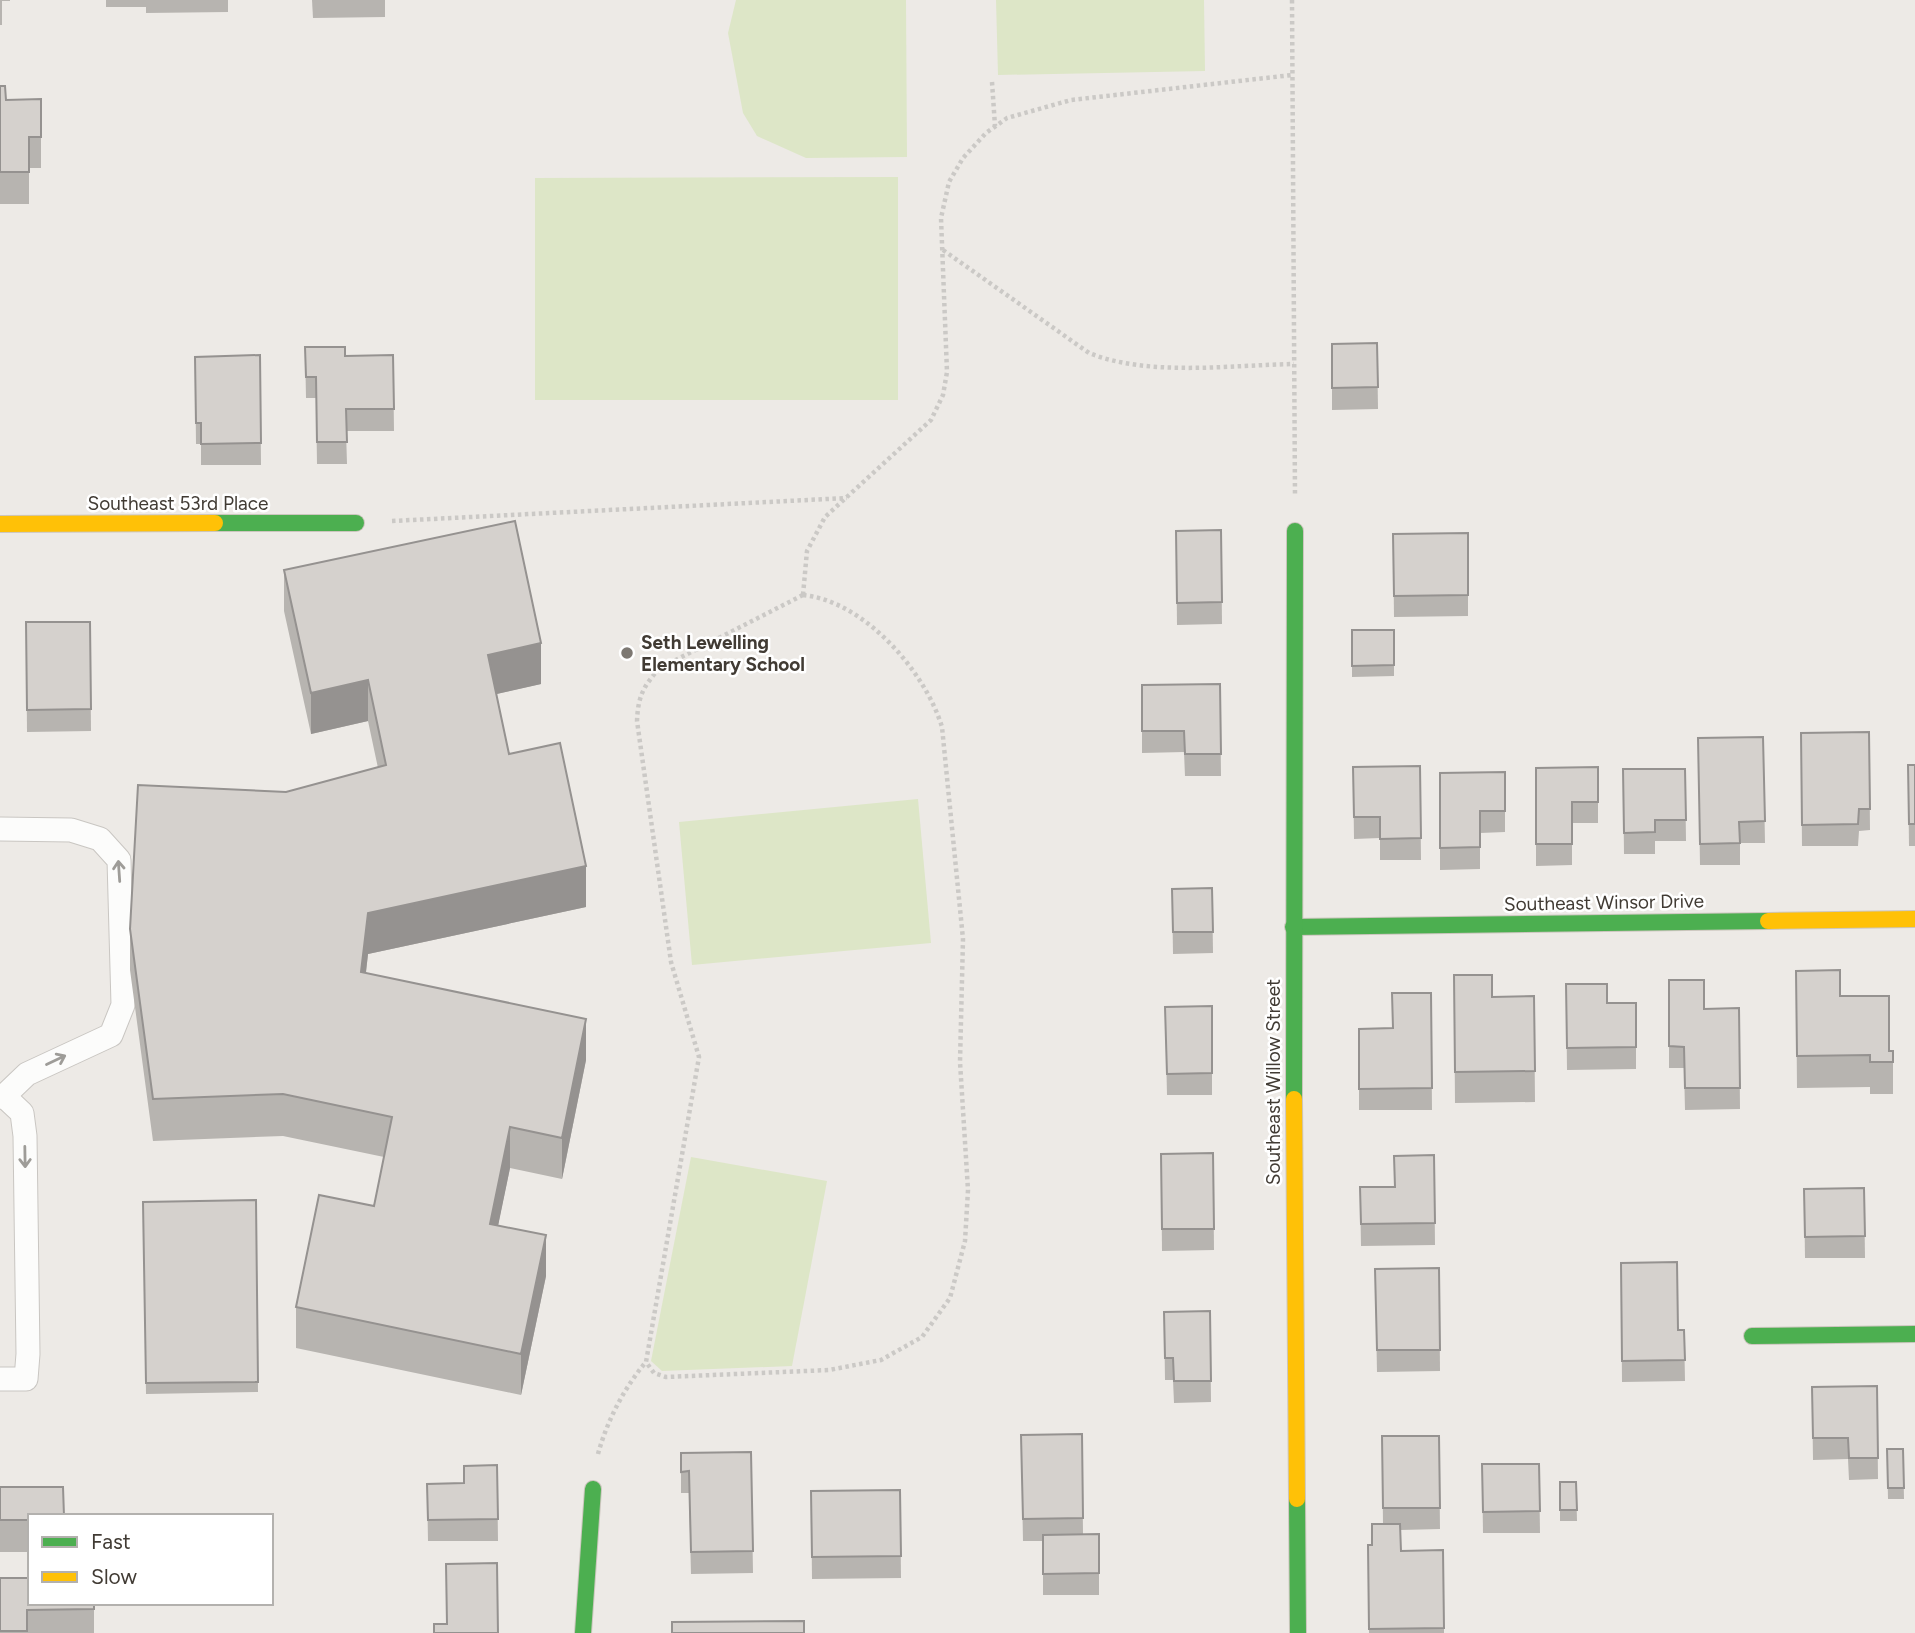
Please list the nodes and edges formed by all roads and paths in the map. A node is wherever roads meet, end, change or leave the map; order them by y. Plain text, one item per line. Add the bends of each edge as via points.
1 (1292, 0) edge
2 (1292, 75) junction
3 (992, 82) dead end
4 (995, 127) junction
5 (942, 250) junction
6 (1294, 364) junction
7 (846, 498) junction
8 (356, 523) joint
9 (0, 524) edge
10 (1295, 531) joint
11 (803, 595) junction
12 (0, 829) edge
13 (1915, 919) edge
14 (1293, 927) junction
15 (2, 1097) edge
16 (1915, 1335) edge
17 (1752, 1336) dead end
18 (646, 1362) junction
19 (0, 1379) edge
20 (593, 1489) joint
21 (583, 1633) edge
22 (1298, 1633) edge

1 - 2 path
2 - 4 path via 1071,100 1033,108
2 - 6 path
3 - 4 path
4 - 5 path via 963,158 949,182 941,218
5 - 6 path via 1089,353 1110,361 1139,366
5 - 7 path via 947,372 943,396 931,420
6 - 10 path
7 - 8 path
7 - 11 path via 825,517 807,551
8 - 9 street, Southeast 53rd Place
10 - 14 street, Southeast Willow Street
11 - 18 path via 660,668 638,698 637,721 671,962 699,1058
11 - 18 path via 847,608 877,632 933,699 942,727 962,939 960,1062 968,1190 965,1241 950,1298 922,1337 881,1360 829,1370 666,1377 654,1373
15 -> 12 lane via 27,1074 111,1035 123,1005 119,860 100,839 71,830
13 - 14 street, Southeast Winsor Drive
14 - 22 street, Southeast Willow Street
15 -> 19 lane via 22,1113 25,1136 28,1354 26,1379
16 - 17 street
18 - 20 path via 632,1378 606,1428
20 - 21 street

